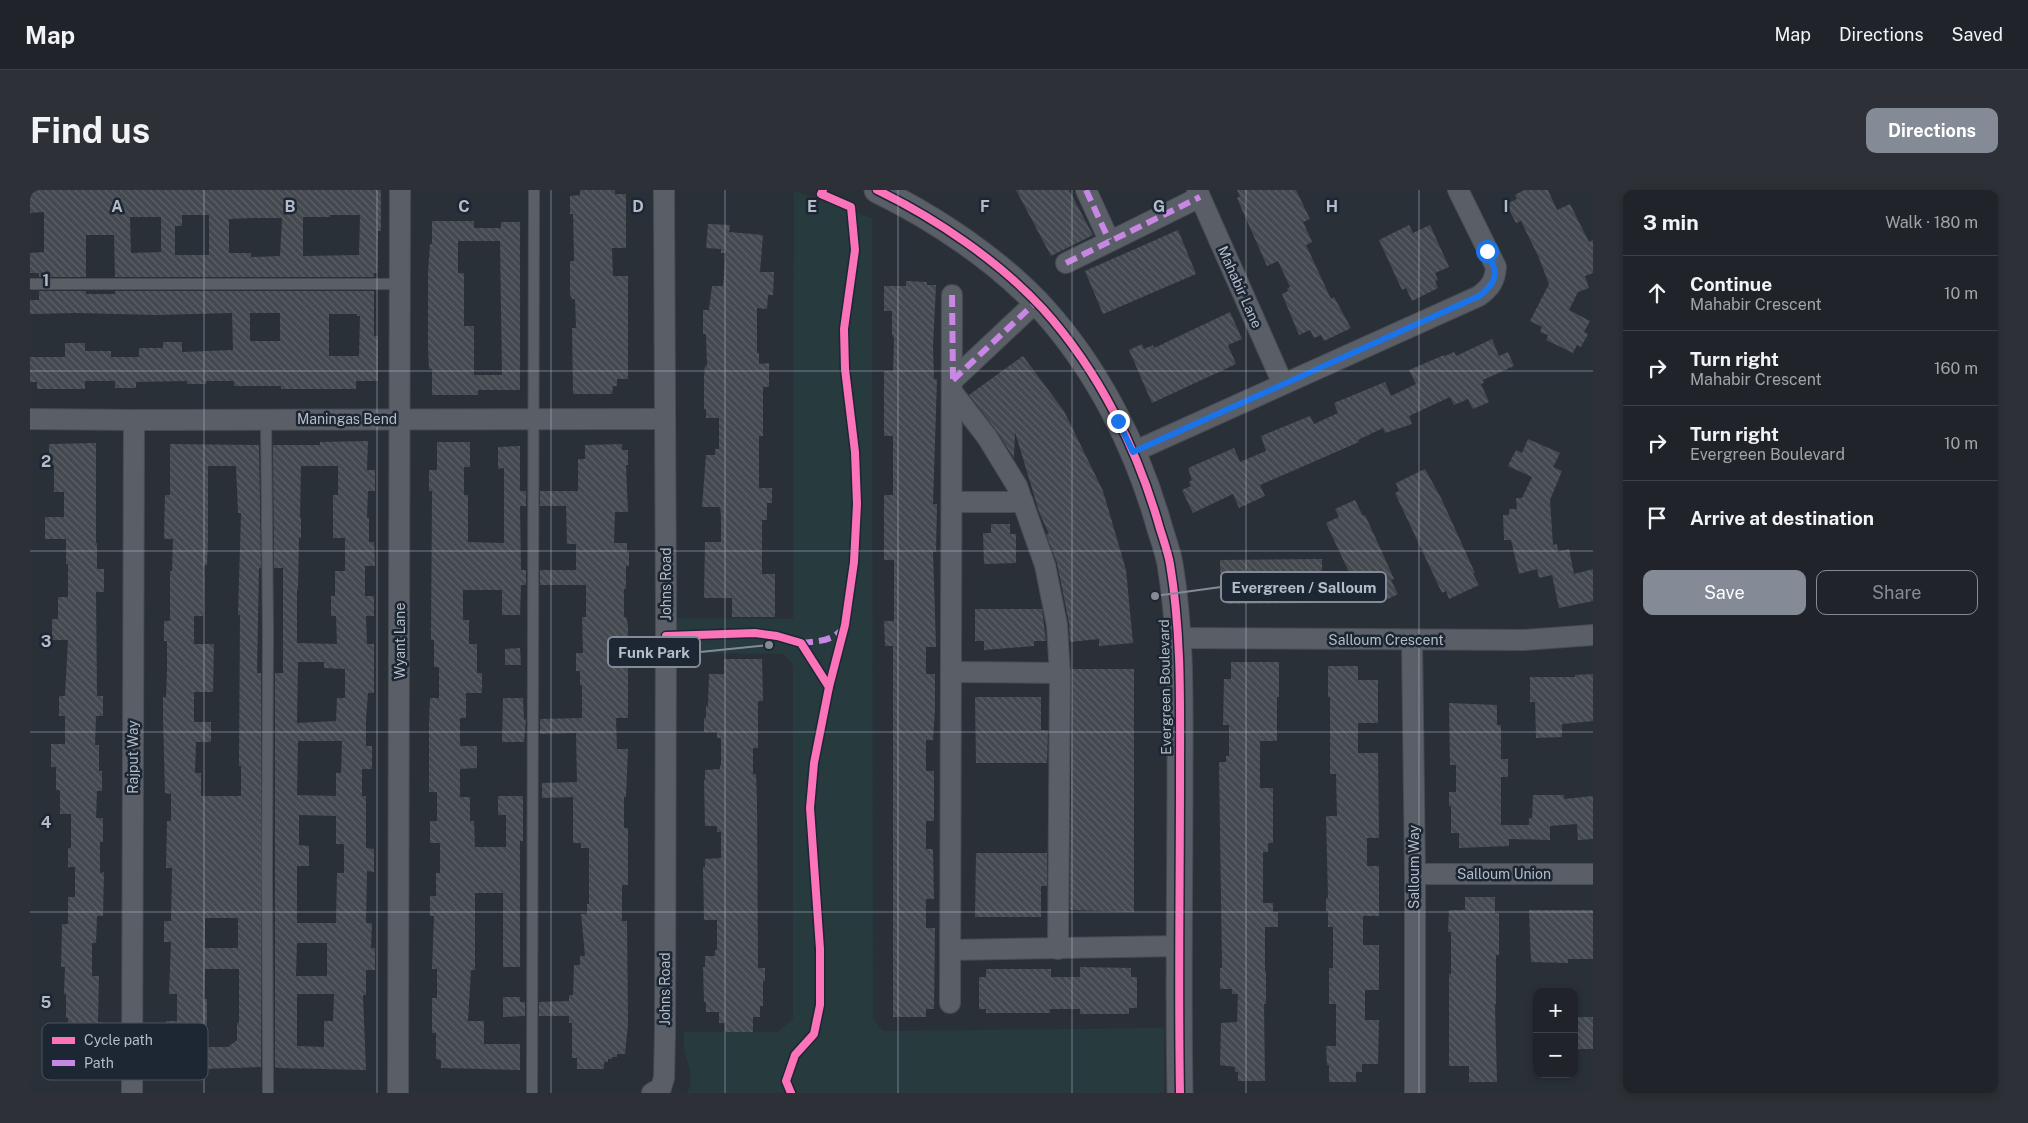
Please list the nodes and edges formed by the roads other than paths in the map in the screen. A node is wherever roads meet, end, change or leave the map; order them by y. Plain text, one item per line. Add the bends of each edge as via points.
1 (400, 190) edge
2 (534, 190) edge
3 (664, 190) edge
4 (876, 190) edge
5 (1086, 190) edge
6 (1458, 190) edge
7 (1198, 194) edge
8 (1109, 240) junction
9 (1066, 263) dead end
10 (30, 284) edge
11 (400, 284) junction
12 (952, 294) dead end
13 (1036, 302) junction
14 (1283, 384) junction
15 (952, 386) junction
16 (30, 419) edge
17 (266, 419) junction
18 (532, 419) junction
19 (665, 419) junction
20 (134, 420) junction
21 (400, 420) junction
22 (1133, 452) junction
23 (952, 502) junction
24 (1022, 502) junction
25 (1593, 635) edge
26 (1180, 638) junction
27 (1412, 640) junction
28 (951, 672) junction
29 (1060, 673) junction
30 (1415, 874) junction
31 (1593, 874) edge
32 (1180, 946) junction
33 (1058, 949) junction
34 (950, 950) junction
35 (950, 1003) dead end
36 (132, 1023) edge
37 (132, 1080) edge
38 (132, 1093) edge
39 (268, 1093) edge
40 (391, 1093) edge
41 (398, 1093) edge
42 (410, 1093) edge
43 (532, 1093) edge
44 (652, 1093) edge
45 (1180, 1093) edge
46 (1414, 1093) edge

1 - 11 street, Wyant Lane
2 - 18 lane
3 - 19 street, Johns Road
4 - 13 street, Evergreen Boulevard via 970,245
5 - 8 street
6 - 14 street via 1496,267 1495,278 1488,289 1479,296
7 - 8 street
7 - 14 street, Mahabir Lane
8 - 9 street
10 - 11 lane
11 - 21 street, Wyant Lane
12 - 15 street
13 - 15 street
13 - 22 street, Evergreen Boulevard via 1061,331 1102,390
14 - 22 street
15 - 23 street
15 - 24 street via 1017,486
16 - 20 street, Maningas Bend
17 - 20 street, Maningas Bend
17 - 21 street, Maningas Bend
17 - 39 lane
18 - 19 street, Maningas Bend
18 - 21 street, Maningas Bend
18 - 43 lane
19 - 44 street, Johns Road via 664,1069 661,1088
20 - 36 street, Rajput Way
21 - 41 street, Wyant Lane
22 - 26 street, Evergreen Boulevard via 1146,482 1170,562
23 - 24 street
23 - 28 street
24 - 29 street via 1045,565 1056,625
25 - 27 street, Salloum Crescent via 1523,640
26 - 27 street, Salloum Crescent
26 - 32 street, Evergreen Boulevard
27 - 30 street, Salloum Way
28 - 29 street
28 - 34 street
29 - 33 street
30 - 31 street, Salloum Union
30 - 46 street, Salloum Way
32 - 33 street
32 - 45 street, Evergreen Boulevard
33 - 34 street
34 - 35 street
37 - 38 street, Rajput Way
40 - 41 street
41 - 42 street

